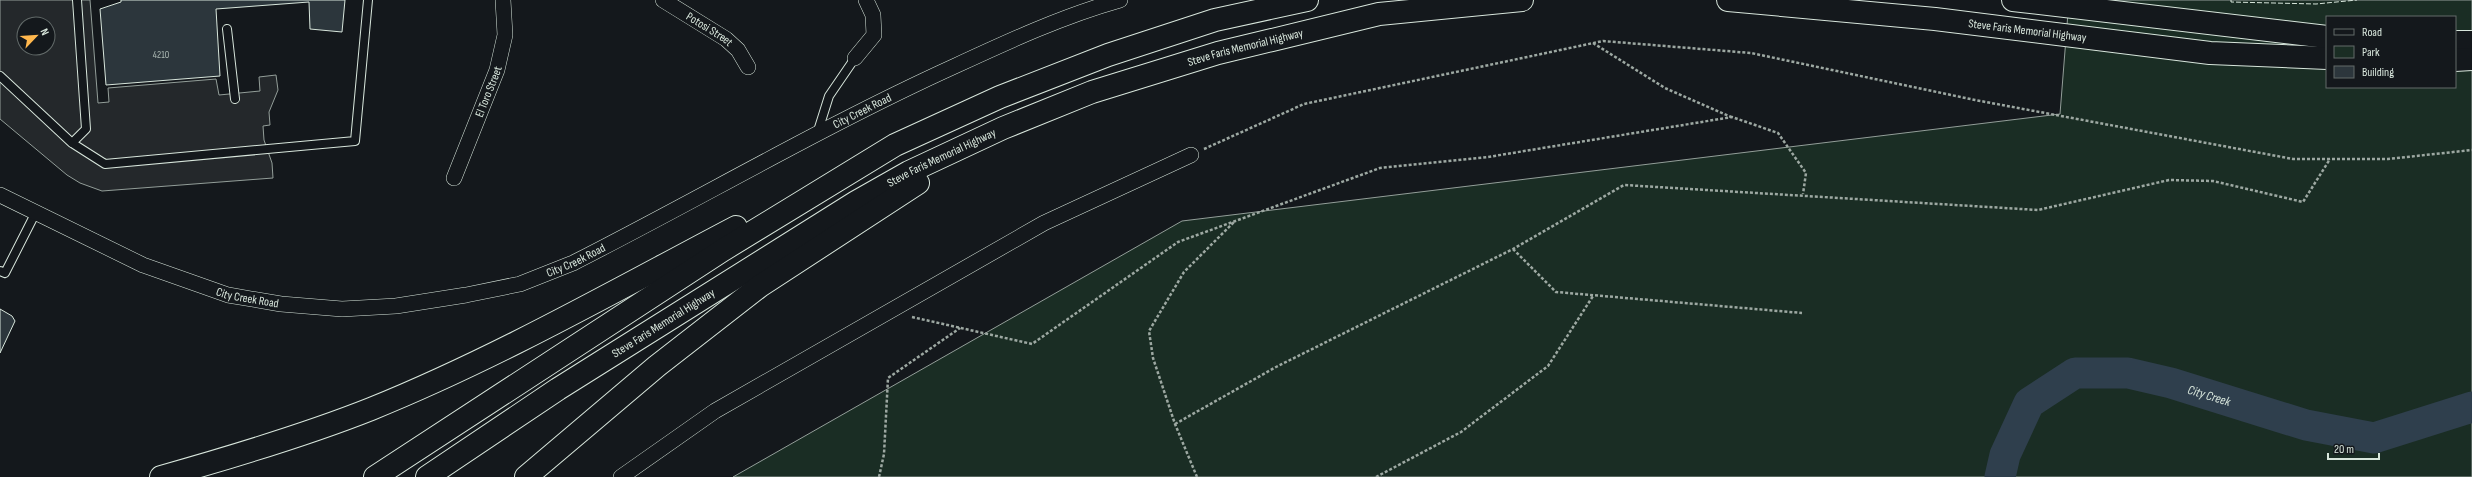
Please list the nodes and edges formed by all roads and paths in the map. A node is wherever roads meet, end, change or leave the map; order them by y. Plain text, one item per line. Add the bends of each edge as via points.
1 (77, 0) edge
2 (368, 0) edge
3 (503, 0) edge
4 (663, 0) edge
5 (866, 0) edge
6 (1120, 0) edge
7 (1307, 0) edge
8 (1522, 0) edge
9 (1728, 0) edge
10 (2013, 0) edge
11 (227, 30) dead end
12 (2326, 37) edge
13 (2456, 42) edge
14 (2472, 42) edge
15 (1592, 43) junction
16 (855, 58) joint
17 (2326, 58) edge
18 (2472, 59) edge
19 (2456, 60) edge
20 (748, 67) dead end
21 (0, 76) edge
22 (235, 99) dead end
23 (1732, 117) junction
24 (1003, 128) junction
25 (817, 134) junction
26 (72, 143) junction
27 (895, 145) junction
28 (2472, 150) edge
29 (1191, 154) joint
30 (2330, 159) junction
31 (454, 178) dead end
32 (1803, 194) junction
33 (0, 195) edge
34 (36, 212) junction
35 (1236, 221) junction
36 (1513, 249) junction
37 (0, 271) edge
38 (1593, 296) junction
39 (888, 312) junction
40 (1802, 313) dead end
41 (960, 328) junction
42 (1175, 424) junction
43 (161, 477) edge
44 (376, 477) edge
45 (427, 477) edge
46 (526, 477) edge
47 (621, 477) edge
48 (879, 477) edge
49 (1197, 477) edge
50 (1376, 477) edge

1 - 26 lane via 86,129
2 - 26 lane via 355,141 105,164
3 - 31 street, El Toro Street via 505,36 497,70
4 - 20 street, Potosi Street via 726,39 738,50
5 - 16 street via 873,15 874,35
6 - 25 street, City Creek Road via 1066,18 1000,45 879,100
7 - 27 highway via 1216,20 1108,55 1000,97
8 - 24 highway, Steve Faris Memorial Highway via 1378,14 1218,53 1092,92
9 - 17 highway, Steve Faris Memorial Highway via 1935,19 2210,53
10 - 12 highway
11 - 22 lane
13 - 14 highway
15 - 23 path via 1665,88
15 - 29 path via 1304,104
15 - 30 path via 1603,41 1751,53 1975,100 2285,157
16 - 25 lane via 829,96
18 - 19 highway
21 - 26 lane
23 - 32 path via 1778,133 1806,172
23 - 35 path via 1488,157 1380,168
24 - 45 highway, Steve Faris Memorial Highway via 909,172 856,202 558,389
24 - 46 highway via 760,286 657,366
25 - 34 street, City Creek Road via 573,263 520,284 396,306 342,309 281,304 228,295 143,265
27 - 43 highway via 500,350 418,388 324,427
27 - 44 highway via 723,250
28 - 30 path via 2388,159
29 - 39 street via 1044,222
30 - 32 path via 2303,202 2213,181 2176,180 2038,210
32 - 36 path via 1624,185
33 - 34 street, City Creek Road
34 - 37 lane via 5,273
35 - 41 path via 1178,242 1032,344
35 - 42 path via 1184,272 1149,331 1153,358
36 - 38 path via 1556,292
36 - 42 path via 1276,367
38 - 40 path
38 - 50 path via 1548,366 1461,432
39 - 41 path
39 - 47 street via 715,411
41 - 48 path via 888,378 884,454
42 - 49 path

